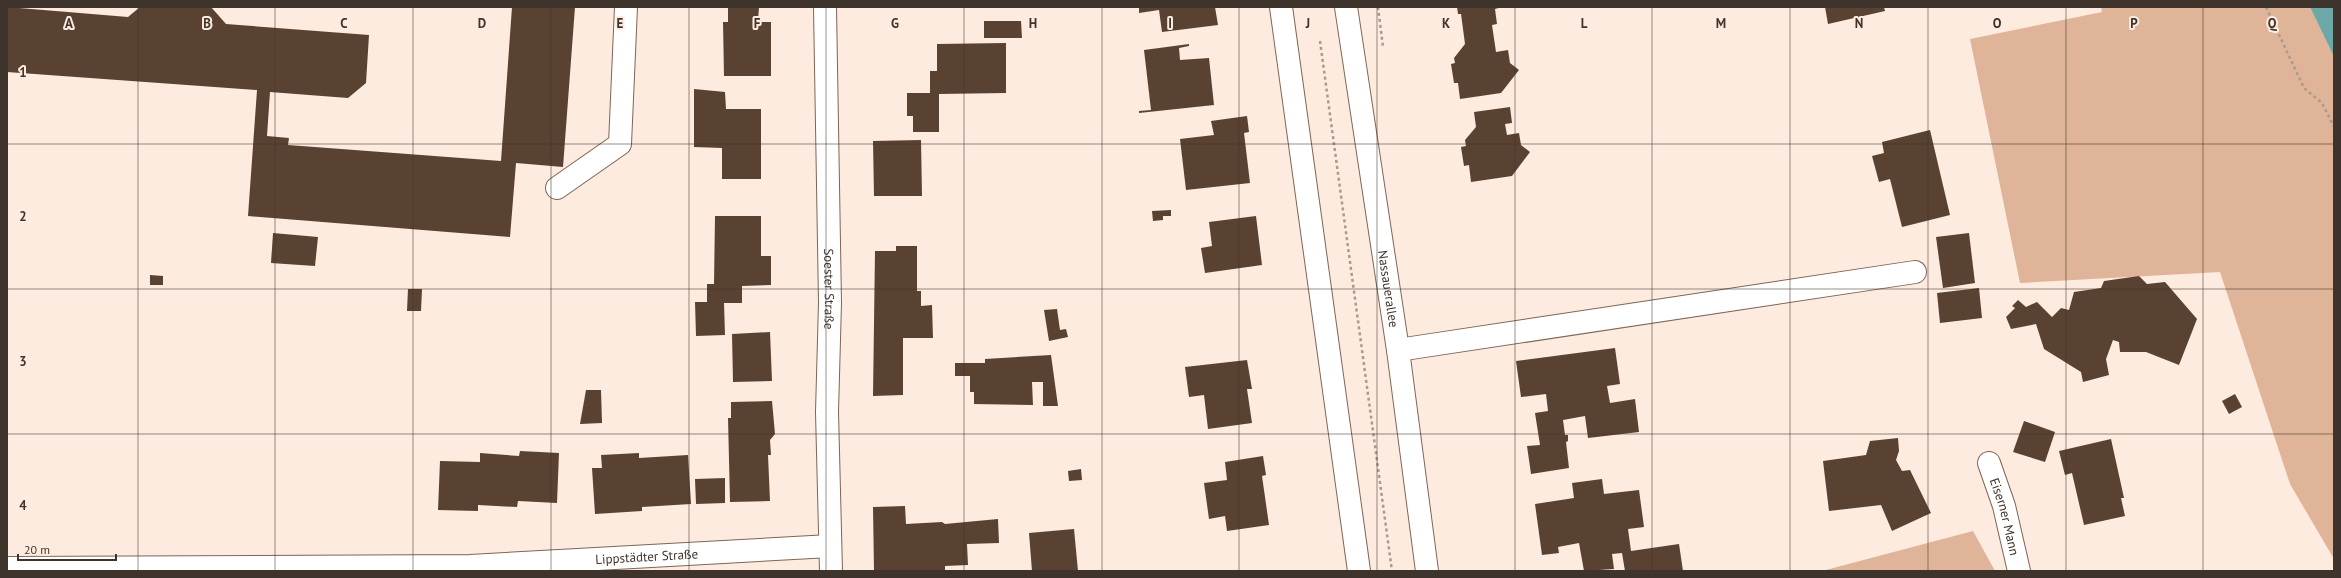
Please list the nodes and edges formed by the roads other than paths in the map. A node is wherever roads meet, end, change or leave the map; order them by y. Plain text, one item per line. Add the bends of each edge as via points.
1 (626, 7) edge
2 (825, 7) edge
3 (1281, 7) edge
4 (1346, 7) edge
5 (557, 188) dead end
6 (1915, 272) dead end
7 (1398, 350) junction
8 (1989, 463) dead end
9 (830, 546) junction
10 (7, 568) edge
11 (470, 569) edge
12 (831, 571) edge
13 (1360, 571) edge
14 (1426, 571) edge
15 (2019, 571) edge

1 - 5 street via 620,144
2 - 9 street, Soester Straße via 830,303 827,412
3 - 13 street
4 - 7 street, Nassauerallee
6 - 7 street
7 - 14 street, Nassauerallee
8 - 15 street, Eiserner Mann via 2004,506
9 - 11 street, Lippstädter Straße
9 - 12 street, Soester Straße
10 - 11 street, Lippstädter Straße

